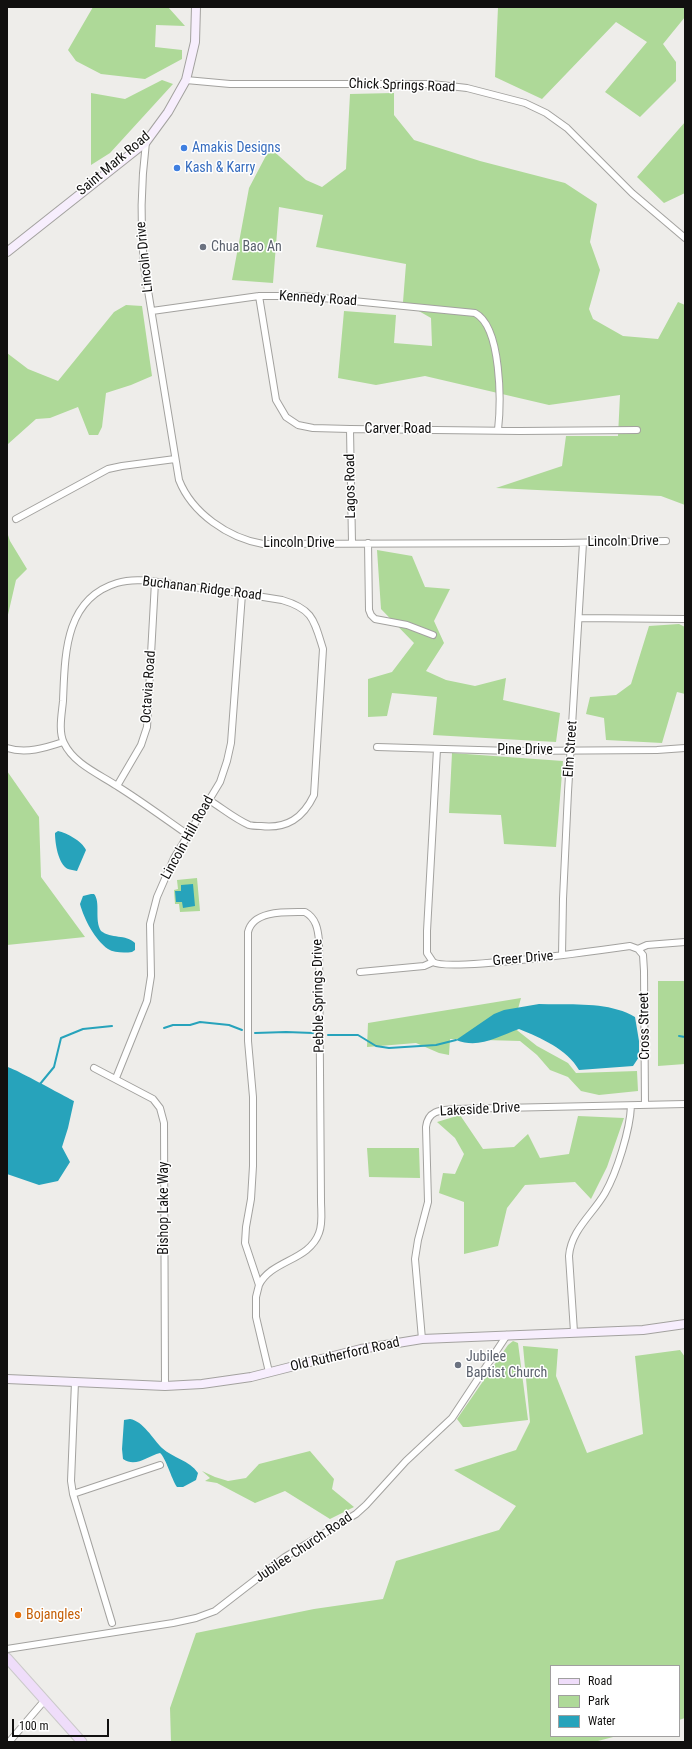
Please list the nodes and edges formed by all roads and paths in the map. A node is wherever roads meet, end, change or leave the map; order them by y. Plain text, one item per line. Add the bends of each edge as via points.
1 (196, 7) edge
2 (186, 80) junction
3 (146, 142) junction
4 (685, 238) edge
5 (7, 252) edge
6 (259, 296) junction
7 (152, 311) junction
8 (350, 429) junction
9 (498, 430) junction
10 (637, 430) dead end
11 (175, 459) junction
12 (16, 519) dead end
13 (666, 541) dead end
14 (352, 543) junction
15 (368, 543) junction
16 (584, 543) junction
17 (155, 582) junction
18 (242, 594) junction
19 (579, 618) junction
20 (685, 619) edge
21 (433, 636) dead end
22 (63, 742) junction
23 (376, 747) dead end
24 (7, 748) edge
25 (685, 748) edge
26 (437, 749) junction
27 (571, 750) junction
28 (117, 786) junction
29 (209, 800) junction
30 (187, 834) junction
31 (685, 942) edge
32 (638, 949) junction
33 (562, 955) junction
34 (433, 962) junction
35 (360, 972) dead end
36 (94, 1068) dead end
37 (116, 1078) junction
38 (685, 1104) edge
39 (645, 1105) junction
40 (631, 1106) junction
41 (259, 1285) junction
42 (685, 1324) edge
43 (574, 1332) junction
44 (507, 1335) junction
45 (422, 1339) junction
46 (269, 1372) junction
47 (7, 1379) edge
48 (75, 1382) junction
49 (165, 1386) junction
50 (160, 1465) dead end
51 (73, 1494) junction
52 (112, 1623) dead end
53 (7, 1649) edge
54 (7, 1658) edge
55 (44, 1701) junction
56 (9, 1742) edge
57 (82, 1742) edge

1 - 2 street, Saint Mark Road via 194,42
2 - 3 street, Saint Mark Road via 168,112
2 - 4 street, Chick Springs Road via 230,84 432,84 467,88 525,103 546,113 567,128 632,193
3 - 5 street, Saint Mark Road
3 - 7 street, Lincoln Drive via 141,191 142,238
6 - 7 street, Kennedy Road
6 - 8 street, Carver Road via 275,396 283,414 291,421 307,427
6 - 9 street, Kennedy Road via 302,296 475,313 483,319 492,336 496,354 500,402
7 - 11 street, Lincoln Drive
8 - 9 street, Carver Road
8 - 14 street, Lagos Road
9 - 10 street, Carver Road
11 - 12 street via 108,470
11 - 14 street, Lincoln Drive via 183,490 194,506 206,517 238,536 263,544
13 - 16 street, Lincoln Drive
14 - 15 street, Lincoln Drive
15 - 16 street, Lincoln Drive
15 - 21 street via 370,615 375,619 407,625
16 - 19 street, Elm Street
17 - 18 street, Buchanan Ridge Road
17 - 22 street, Buchanan Ridge Road via 133,580 116,583 98,592 85,604 76,618 70,629 65,656 61,730
17 - 28 street, Octavia Road via 147,727 141,745
18 - 29 street, Lincoln Hill Road via 231,743 220,782
18 - 29 street, Buchanan Ridge Road via 298,604 311,615 318,630 323,649 314,795 309,806 297,818 284,826 266,827 250,825
19 - 20 street
19 - 27 street, Elm Street
22 - 24 street via 38,750
22 - 28 street via 83,766
23 - 26 street, Pine Drive
25 - 27 street, Pine Drive
26 - 27 street, Pine Drive
26 - 34 street via 427,931 427,953
27 - 33 street, Elm Street
28 - 30 street
29 - 30 street, Lincoln Hill Road
30 - 37 street, Lincoln Hill Road via 164,878 157,898 150,924 151,976 147,1001
31 - 32 street, Greer Drive via 648,945
32 - 33 street, Greer Drive via 630,946
32 - 39 street, Cross Street via 643,955 644,971
33 - 34 street, Greer Drive via 442,966
34 - 35 street, Greer Drive via 424,966
36 - 37 street, Bishop Lake Way
37 - 49 street, Bishop Lake Way via 153,1099 160,1108 164,1123
38 - 39 street, Lakeside Drive
39 - 40 street, Lakeside Drive
40 - 43 street via 630,1119 610,1182 576,1233 571,1245 569,1256
40 - 45 street, Lakeside Drive via 455,1109 438,1111 429,1116 426,1127 428,1202 415,1259
41 - 41 street, Pebble Springs Drive via 268,1273 315,1242 320,1230 319,941 314,920 305,912 261,916 251,923 248,932 248,1041 253,1082 253,1158 251,1200 245,1238
41 - 46 street, Pebble Springs Drive via 256,1317
42 - 43 street, Old Rutherford Road via 643,1330
43 - 44 street, Old Rutherford Road
44 - 45 street, Old Rutherford Road
44 - 53 street, Jubilee Church Road via 452,1418 406,1461 366,1505 346,1521 285,1557 215,1611 173,1623
45 - 46 street, Old Rutherford Road via 361,1349
46 - 49 street, Old Rutherford Road via 226,1381
47 - 48 street, Old Rutherford Road
48 - 49 street, Old Rutherford Road
48 - 51 street via 71,1481
50 - 51 street
51 - 52 street
54 - 55 main road
55 - 56 street
55 - 57 main road

